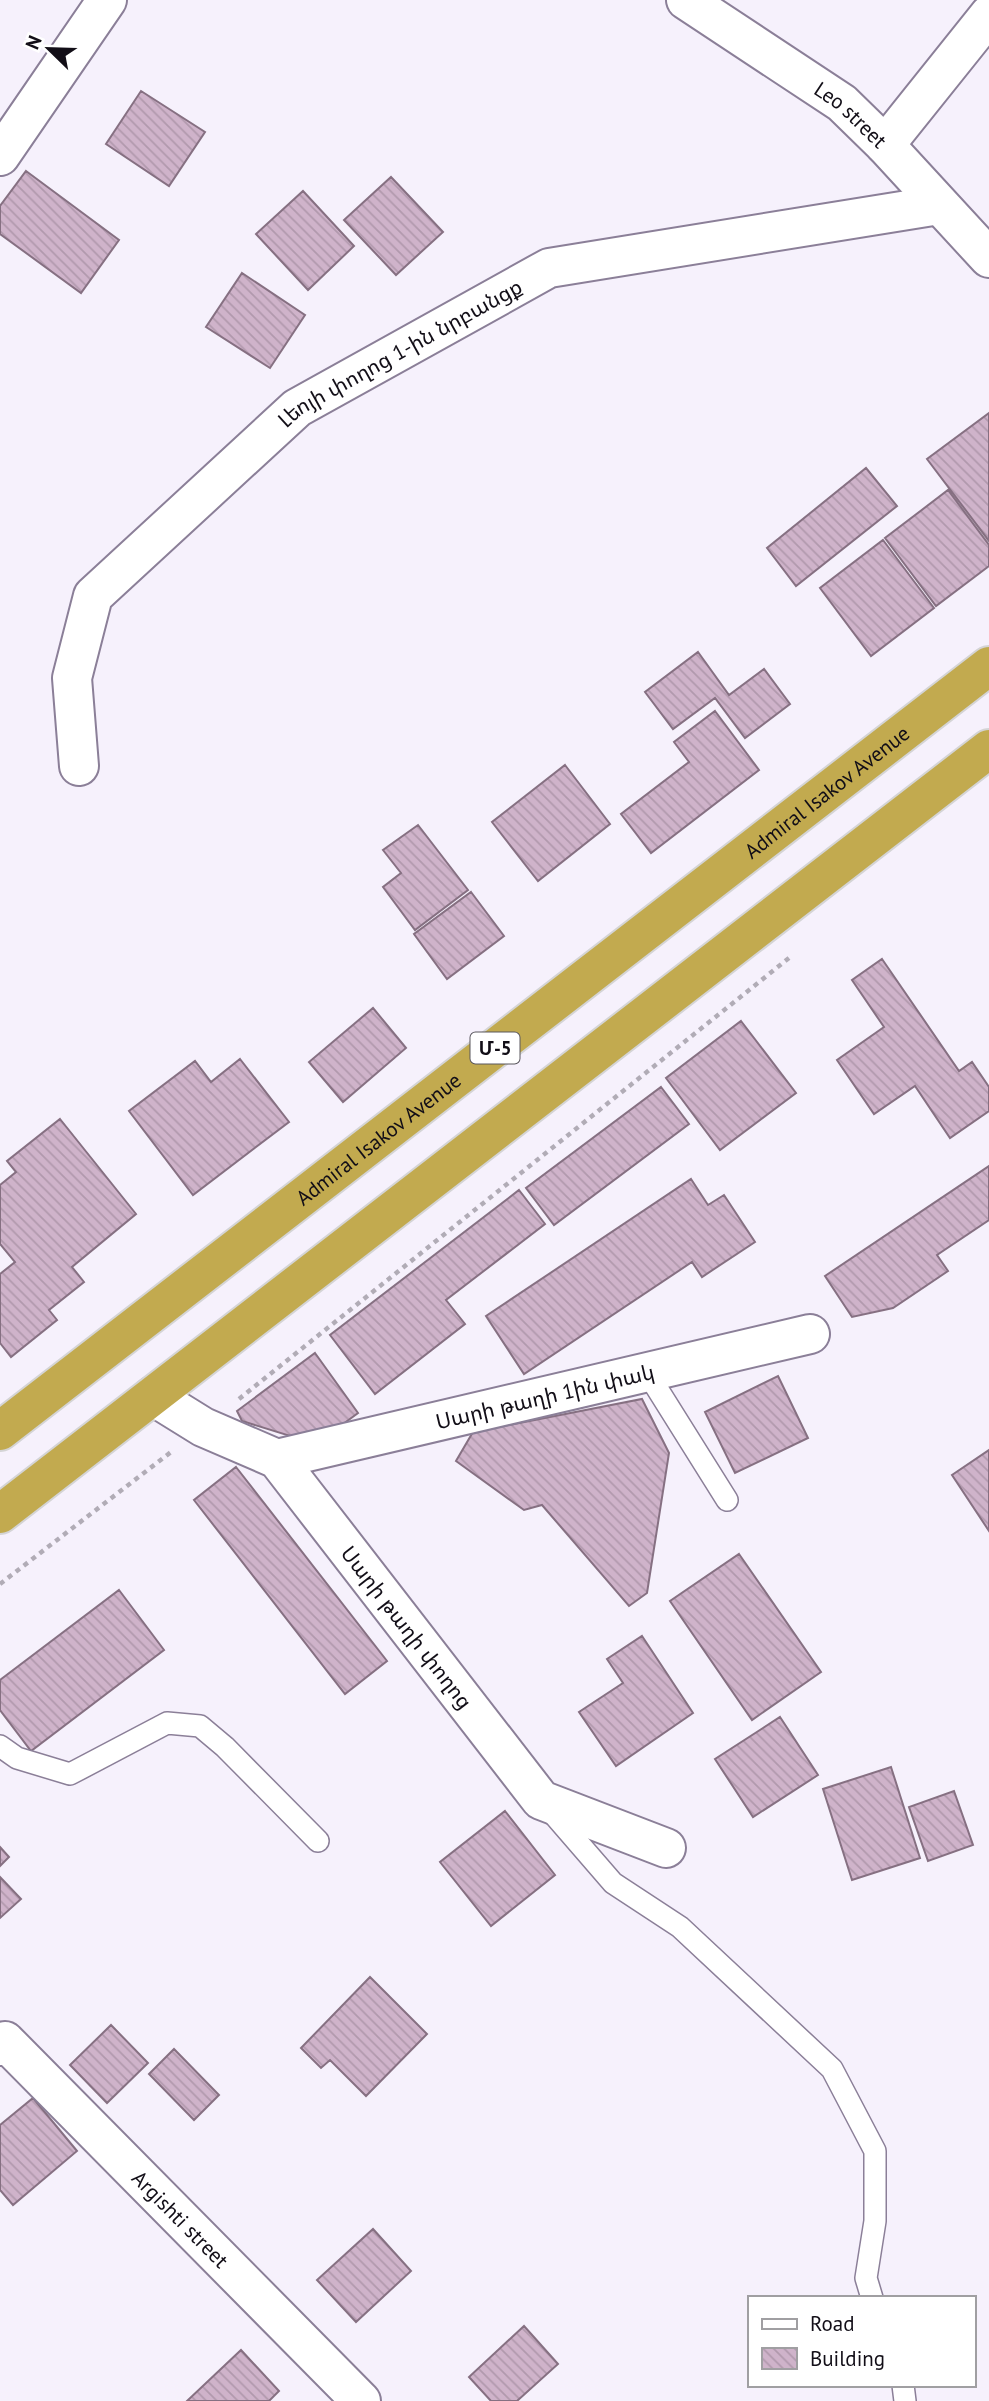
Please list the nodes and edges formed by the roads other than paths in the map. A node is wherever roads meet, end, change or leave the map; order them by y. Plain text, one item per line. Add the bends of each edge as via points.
1 (107, 0) edge
2 (687, 0) edge
3 (989, 15) edge
4 (885, 145) junction
5 (0, 156) edge
6 (939, 205) junction
7 (989, 258) edge
8 (989, 666) edge
9 (989, 750) edge
10 (79, 766) dead end
11 (810, 1334) dead end
12 (648, 1374) junction
13 (153, 1396) junction
14 (0, 1431) edge
15 (277, 1459) junction
16 (727, 1500) dead end
17 (0, 1514) edge
18 (0, 1746) edge
19 (541, 1800) junction
20 (318, 1841) dead end
21 (666, 1849) dead end
22 (0, 2046) edge
23 (872, 2296) edge
24 (361, 2401) edge

1 - 5 street
2 - 4 street, Leo street via 842,103
3 - 4 street
4 - 6 street, Leo street
6 - 7 street, Leo street
6 - 10 street, Լեոյի փողոց 1-ին նրբանցք via 549,268 297,408 93,596 72,678
8 - 14 highway, Admiral Isakov Avenue / Մ-5
9 - 13 highway
11 - 12 street, Սարի թաղի 1ին փակ
12 - 15 street, Սարի թաղի 1ին փակ
12 - 16 lane
13 - 15 street, Սարի թաղի փողոց via 203,1427
13 - 17 highway
15 - 19 street, Սարի թաղի փողոց
18 - 20 lane via 17,1758 70,1774 167,1723 200,1727
19 - 21 street
19 - 23 lane via 613,1883 680,1927 832,2069 875,2151 875,2221 866,2278
22 - 24 street, Argishti street via 5,2041

